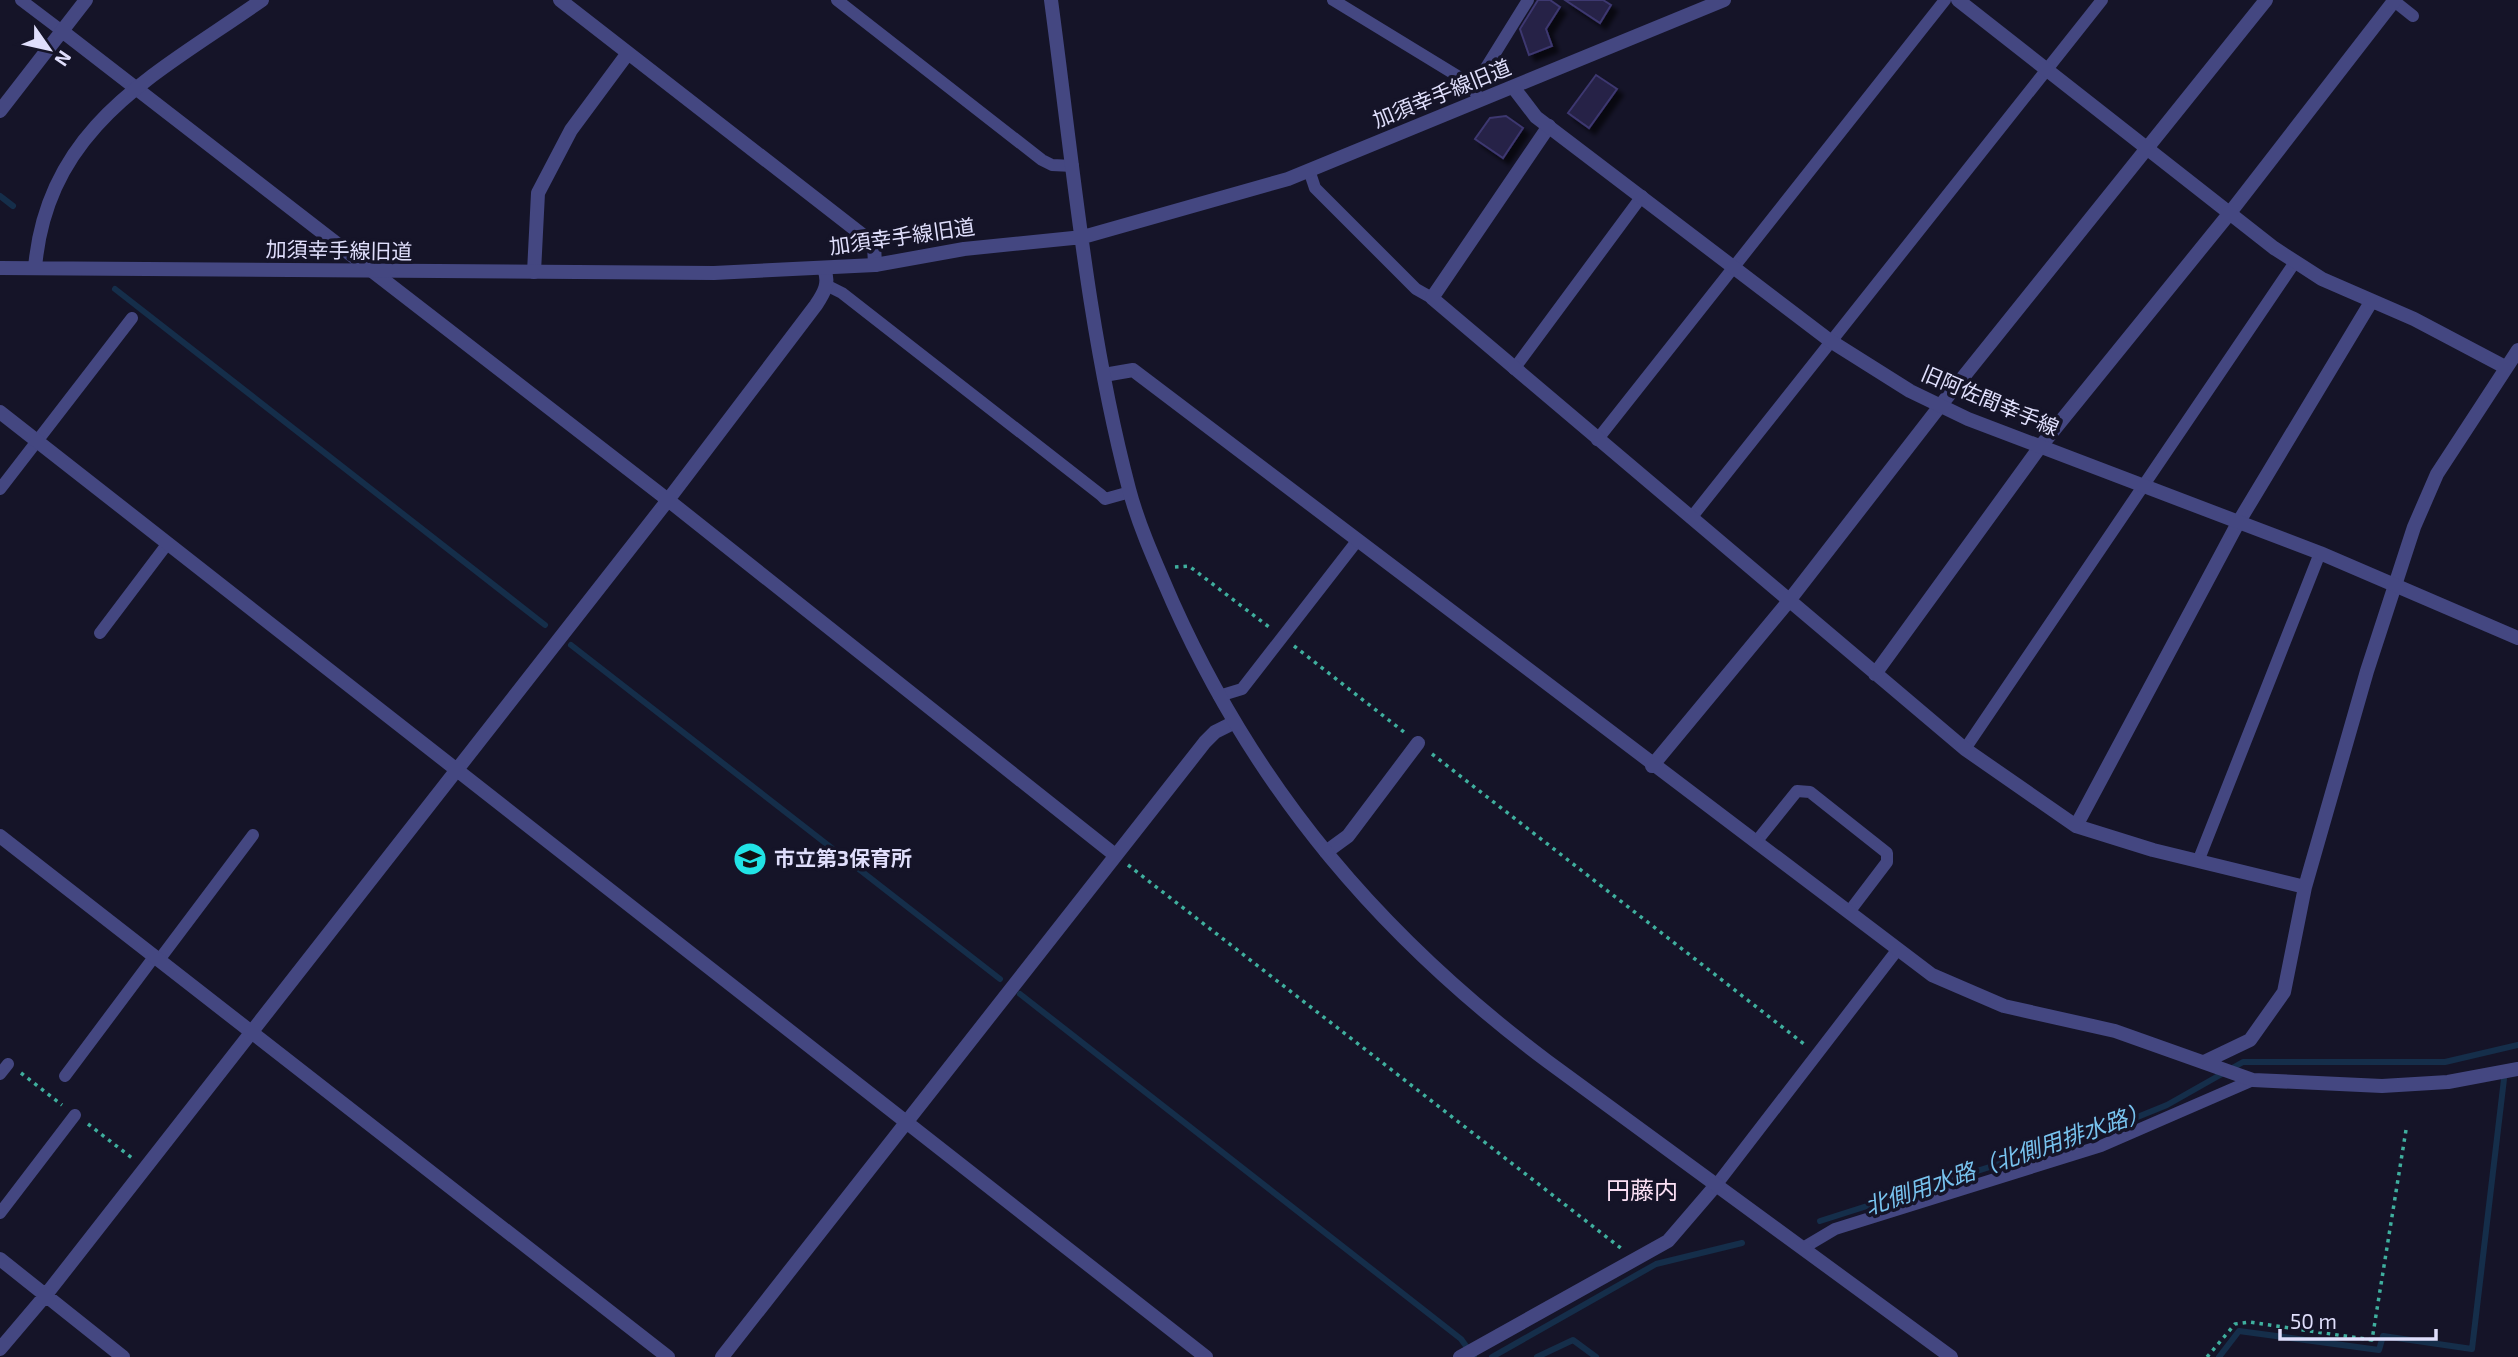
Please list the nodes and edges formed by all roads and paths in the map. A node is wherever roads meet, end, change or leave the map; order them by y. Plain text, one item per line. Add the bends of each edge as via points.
1 (21, 0) edge
2 (86, 0) edge
3 (262, 0) edge
4 (560, 0) edge
5 (836, 0) edge
6 (1051, 0) edge
7 (1333, 0) edge
8 (1528, 0) edge
9 (1724, 0) edge
10 (1945, 0) edge
11 (1958, 0) edge
12 (2102, 0) edge
13 (2266, 0) edge
14 (2393, 1) edge
15 (2413, 16) dead end
16 (62, 31) junction
17 (628, 53) junction
18 (2048, 69) junction
19 (1513, 87) junction
20 (135, 90) junction
21 (1477, 94) junction
22 (0, 111) edge
23 (1549, 126) junction
24 (2147, 151) junction
25 (1073, 166) junction
26 (1309, 170) junction
27 (1642, 196) junction
28 (2229, 214) junction
29 (1083, 237) junction
30 (2295, 262) junction
31 (875, 265) junction
32 (1734, 265) junction
33 (0, 268) edge
34 (35, 268) junction
35 (824, 269) junction
36 (372, 272) junction
37 (534, 272) junction
38 (826, 285) junction
39 (1432, 298) junction
40 (2371, 302) junction
41 (132, 318) dead end
42 (1829, 340) junction
43 (2518, 350) edge
44 (2505, 367) junction
45 (1514, 369) junction
46 (1104, 375) junction
47 (1940, 406) junction
48 (0, 412) edge
49 (37, 440) junction
50 (1597, 440) junction
51 (2040, 447) junction
52 (2144, 485) junction
53 (0, 489) edge
54 (1130, 492) junction
55 (668, 500) junction
56 (1691, 518) junction
57 (2238, 523) junction
58 (1357, 541) junction
59 (169, 543) junction
60 (2320, 553) junction
61 (1159, 570) junction
62 (2397, 584) junction
63 (1788, 602) junction
64 (100, 633) dead end
65 (1283, 637) junction
66 (2518, 638) edge
67 (1875, 674) junction
68 (1220, 696) junction
69 (1233, 723) junction
70 (1418, 743) junction
71 (1965, 749) junction
72 (1652, 766) junction
73 (455, 769) junction
74 (2076, 826) junction
75 (254, 835) dead end
76 (0, 836) edge
77 (1756, 842) junction
78 (1326, 852) junction
79 (1115, 855) junction
80 (2199, 859) junction
81 (2305, 887) junction
82 (1849, 912) junction
83 (1898, 949) junction
84 (156, 959) junction
85 (250, 1032) junction
86 (1817, 1055) junction
87 (2209, 1064) junction
88 (2518, 1069) edge
89 (65, 1076) dead end
90 (2246, 1078) junction
91 (75, 1115) dead end
92 (905, 1122) junction
93 (2406, 1130) dead end
94 (1717, 1184) junction
95 (0, 1213) edge
96 (1803, 1248) junction
97 (0, 1259) edge
98 (1635, 1259) junction
99 (45, 1296) junction
100 (0, 1349) edge
101 (123, 1357) edge
102 (668, 1357) edge
103 (722, 1357) edge
104 (1206, 1357) edge
105 (1460, 1357) edge
106 (1951, 1357) edge
107 (2207, 1357) edge

1 - 16 lane
2 - 16 street
3 - 20 street
4 - 17 street
5 - 25 lane via 1042,160
6 - 25 street
7 - 21 lane
8 - 21 lane
9 - 19 street, 加須幸手線旧道
10 - 32 lane
11 - 18 street
12 - 18 lane
13 - 24 street
14 - 15 lane
14 - 28 street
16 - 20 street
16 - 22 street
17 - 31 street via 874,244
17 - 37 street via 571,130 538,193
18 - 24 street
18 - 42 lane
19 - 21 street, 加須幸手線旧道
19 - 23 street, 旧阿佐間幸手線 via 1525,106
20 - 34 street via 83,138 66,162 47,206
20 - 36 street
21 - 26 street, 加須幸手線旧道
23 - 27 street, 旧阿佐間幸手線
23 - 39 street
24 - 28 street
24 - 47 street
25 - 29 street
26 - 29 street, 加須幸手線旧道
26 - 39 lane via 1315,188 1416,289
27 - 32 street, 旧阿佐間幸手線
27 - 45 lane
28 - 30 street
28 - 51 street
29 - 31 street, 加須幸手線旧道 via 964,249
29 - 46 street
30 - 40 street
30 - 52 lane
31 - 35 street, 加須幸手線旧道
32 - 42 street, 旧阿佐間幸手線
32 - 50 lane
33 - 34 street, 加須幸手線旧道
34 - 36 street, 加須幸手線旧道
35 - 37 street, 加須幸手線旧道
35 - 38 street
36 - 37 street, 加須幸手線旧道
36 - 55 street
38 - 54 lane via 1105,499
38 - 55 street via 816,305
39 - 45 street
40 - 44 street via 2414,318
40 - 57 street
41 - 49 lane
42 - 47 street, 旧阿佐間幸手線
42 - 56 lane
43 - 44 street
44 - 62 street via 2432,483
45 - 50 street
46 - 54 street
46 - 58 street via 1133,370
47 - 51 street, 旧阿佐間幸手線
47 - 63 street
48 - 49 street
49 - 53 lane
49 - 59 street
50 - 56 street
51 - 52 street, 旧阿佐間幸手線
51 - 67 street
52 - 57 street, 旧阿佐間幸手線
52 - 71 lane
54 - 61 street
55 - 73 street
55 - 79 street
56 - 63 street
57 - 60 street, 旧阿佐間幸手線
57 - 74 street
58 - 65 lane
58 - 72 street
59 - 64 lane
59 - 73 street
60 - 62 street, 旧阿佐間幸手線
60 - 80 lane
61 - 65 path via 1189,566
61 - 68 street
62 - 66 street, 旧阿佐間幸手線
62 - 81 street
63 - 67 street
63 - 72 street
65 - 68 lane via 1242,689
65 - 70 path
67 - 71 street
68 - 69 street
69 - 78 street
69 - 79 street via 1205,742
70 - 78 street via 1348,836
70 - 86 path
71 - 74 street
72 - 77 street
73 - 85 street
73 - 92 street
74 - 80 street
75 - 84 lane
76 - 84 street
77 - 82 street
77 - 82 lane via 1797,791 1810,792 1887,853 1887,862
78 - 94 street via 1386,922 1495,1022
79 - 92 street
79 - 98 path
80 - 81 street
81 - 87 street via 2284,992 2250,1041
82 - 83 street
83 - 86 lane
83 - 87 street via 1931,975 2004,1006 2115,1031
84 - 85 street
84 - 89 lane
85 - 99 street
85 - 102 street
86 - 94 lane
87 - 90 street
88 - 90 street via 2448,1083 2382,1086
90 - 96 lane via 2101,1146 1835,1229
91 - 95 lane
92 - 103 street
92 - 104 street
93 - 107 path via 2372,1340 2242,1323 2235,1324
94 - 96 street
94 - 98 street via 1668,1241
96 - 106 street
97 - 99 street
98 - 105 street
99 - 100 street
99 - 101 street

